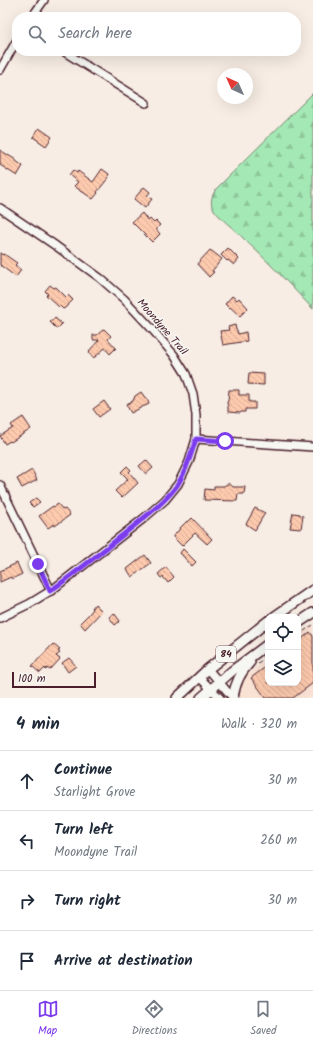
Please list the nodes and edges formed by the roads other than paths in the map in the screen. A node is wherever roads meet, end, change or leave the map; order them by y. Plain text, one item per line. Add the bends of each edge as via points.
1 (44, 0) edge
2 (36, 12) edge
3 (12, 49) edge
4 (71, 56) edge
5 (0, 70) edge
6 (146, 103) dead end
7 (0, 208) edge
8 (196, 439) junction
9 (313, 447) edge
10 (0, 485) edge
11 (313, 590) edge
12 (50, 591) junction
13 (313, 613) edge
14 (278, 614) edge
15 (0, 618) edge
16 (301, 621) edge
17 (265, 623) edge
18 (265, 645) edge
19 (208, 669) junction
20 (199, 677) junction
21 (219, 682) junction
22 (211, 689) junction
23 (177, 698) edge
24 (201, 698) edge
25 (220, 698) edge
26 (233, 698) edge

1 - 2 street
3 - 5 street
4 - 6 street
7 - 8 street, Moondyne Trail via 100,278 152,329 186,374 193,394
8 - 9 street
8 - 12 street, Moondyne Trail via 189,462 178,484 165,500
10 - 12 street
11 - 14 main road
12 - 15 street, Moondyne Trail
13 - 16 main road
17 - 19 main road, 84
18 - 21 main road, 84
18 - 26 main road via 244,668 238,678
19 - 20 main road, 84
19 - 21 street
20 - 22 street
20 - 23 main road, 84
21 - 22 main road, 84
21 - 26 street
22 - 24 main road, 84
22 - 25 street

